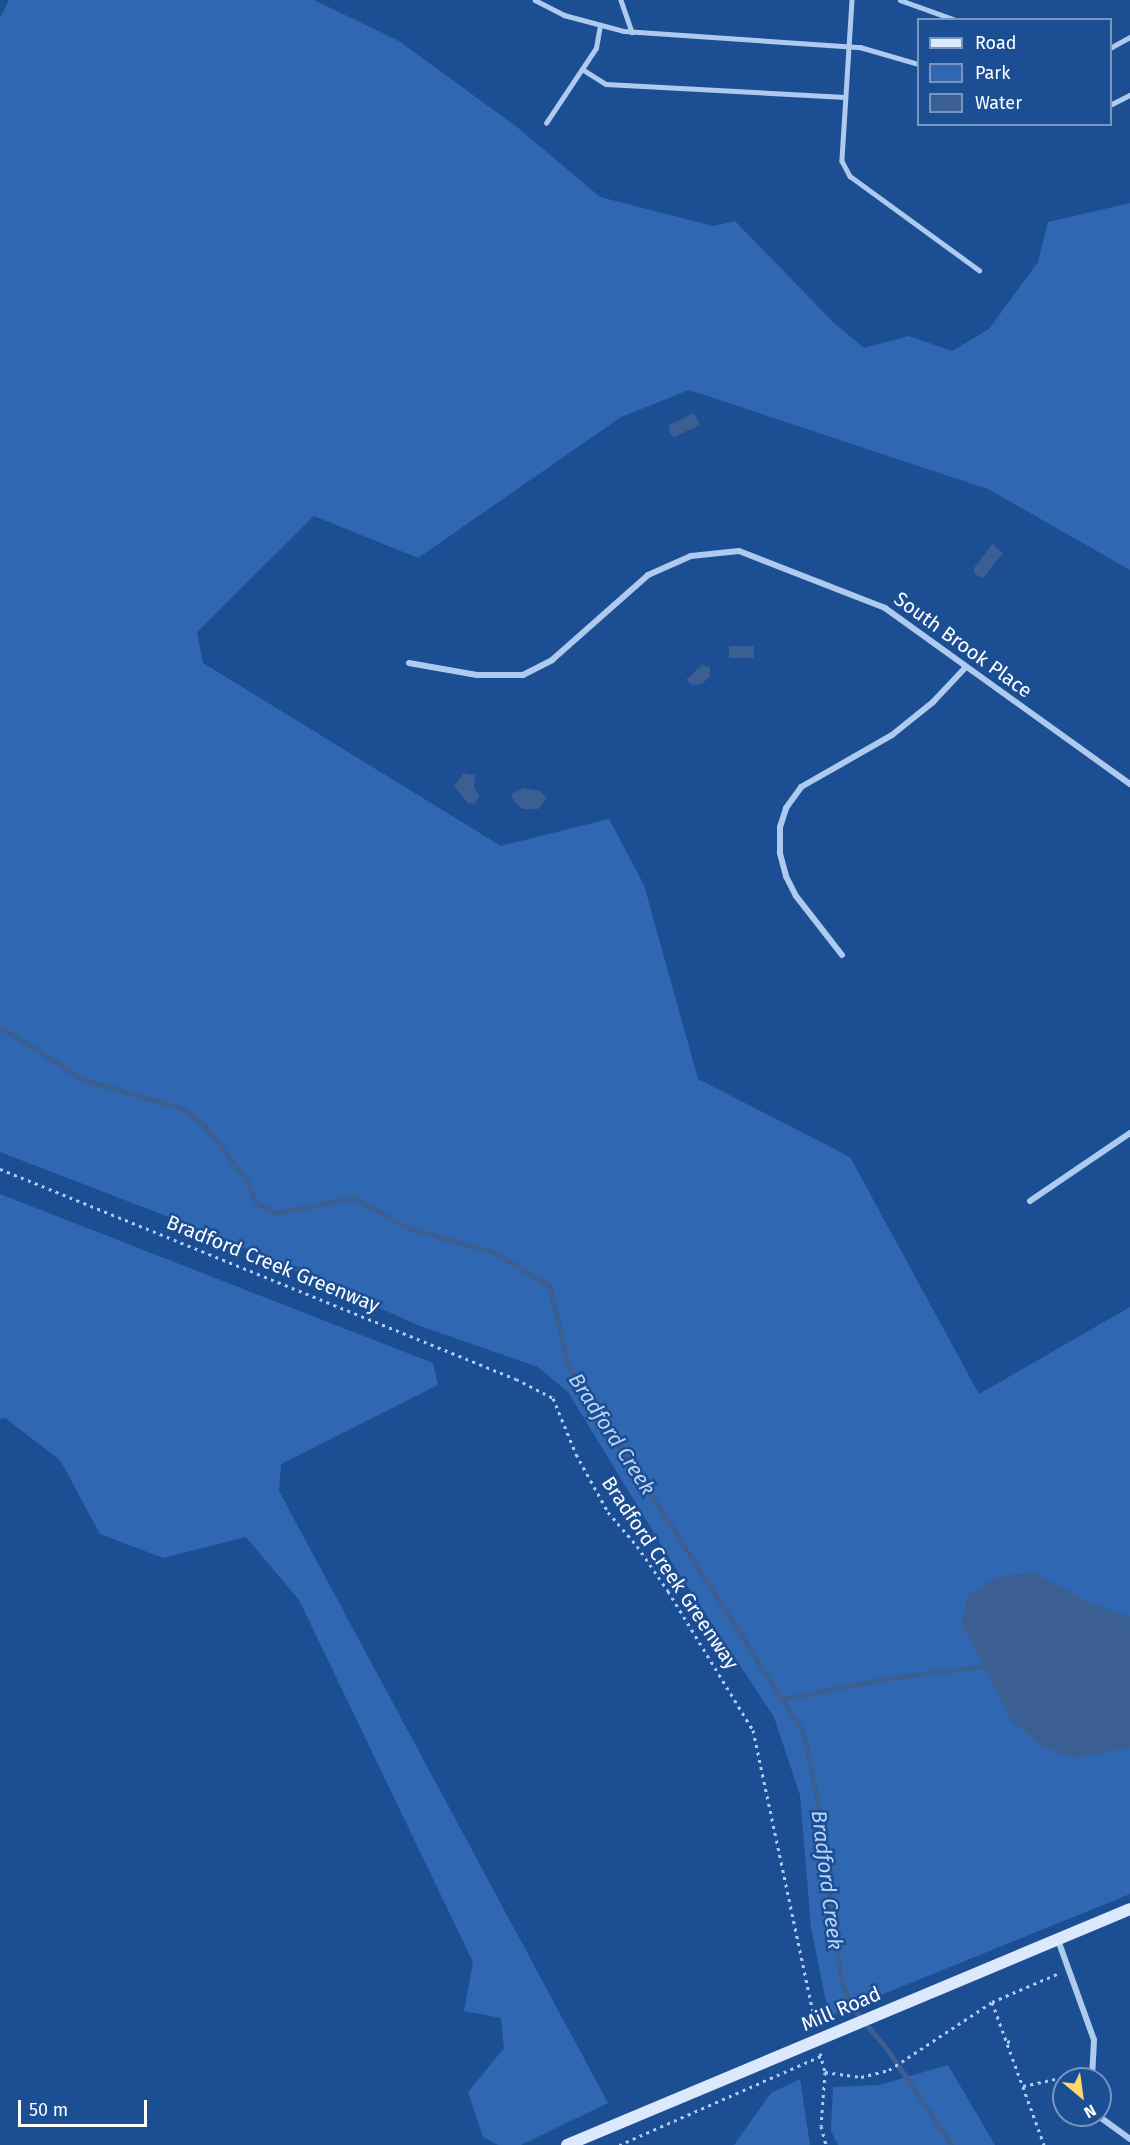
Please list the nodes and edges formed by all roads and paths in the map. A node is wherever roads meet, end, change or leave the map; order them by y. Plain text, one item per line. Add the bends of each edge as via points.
1 (535, 0) edge
2 (621, 0) edge
3 (852, 0) edge
4 (900, 0) edge
5 (950, 18) edge
6 (600, 25) junction
7 (632, 32) junction
8 (1130, 37) edge
9 (847, 46) junction
10 (1112, 47) edge
11 (917, 64) edge
12 (582, 69) junction
13 (1130, 95) edge
14 (845, 97) junction
15 (1112, 104) edge
16 (546, 123) dead end
17 (979, 270) dead end
18 (409, 663) dead end
19 (965, 668) junction
20 (1130, 784) edge
21 (842, 955) dead end
22 (1130, 1133) edge
23 (0, 1169) edge
24 (1030, 1201) dead end
25 (1130, 1909) edge
26 (1057, 1939) junction
27 (1070, 1968) junction
28 (992, 2002) junction
29 (817, 2032) dead end
30 (1014, 2040) dead end
31 (1007, 2042) junction
32 (1092, 2067) edge
33 (825, 2072) junction
34 (1052, 2080) edge
35 (1023, 2086) junction
36 (1112, 2126) edge
37 (1130, 2139) edge
38 (567, 2145) edge
39 (619, 2145) edge
40 (826, 2145) edge
41 (1044, 2145) edge

1 - 6 lane via 564,15
2 - 7 lane
3 - 9 lane
4 - 5 lane
6 - 7 lane
6 - 12 lane via 596,48
7 - 9 lane
8 - 10 lane
9 - 11 lane
9 - 14 lane
12 - 14 lane via 606,84
12 - 16 lane
13 - 15 lane
14 - 17 lane via 842,161 850,176
18 - 19 street, South Brook Place via 477,675 523,675 552,660 648,576 691,556 739,551 885,608
19 - 20 street, South Brook Place
19 - 21 street via 933,702 892,735 801,787 786,808 780,827 780,853 786,876 796,896
22 - 24 street
23 - 29 path, Bradford Creek Greenway via 516,1379 554,1398 576,1454 608,1512 662,1582 753,1730
25 - 26 street, Mill Road
26 - 27 street
26 - 38 street, Mill Road
27 - 28 path
27 - 32 street via 1094,2040
28 - 31 path
28 - 33 path via 889,2070 861,2077
30 - 31 path
31 - 35 path
33 - 39 path via 821,2056
33 - 40 path via 821,2126
34 - 35 path
35 - 41 path
36 - 37 street

